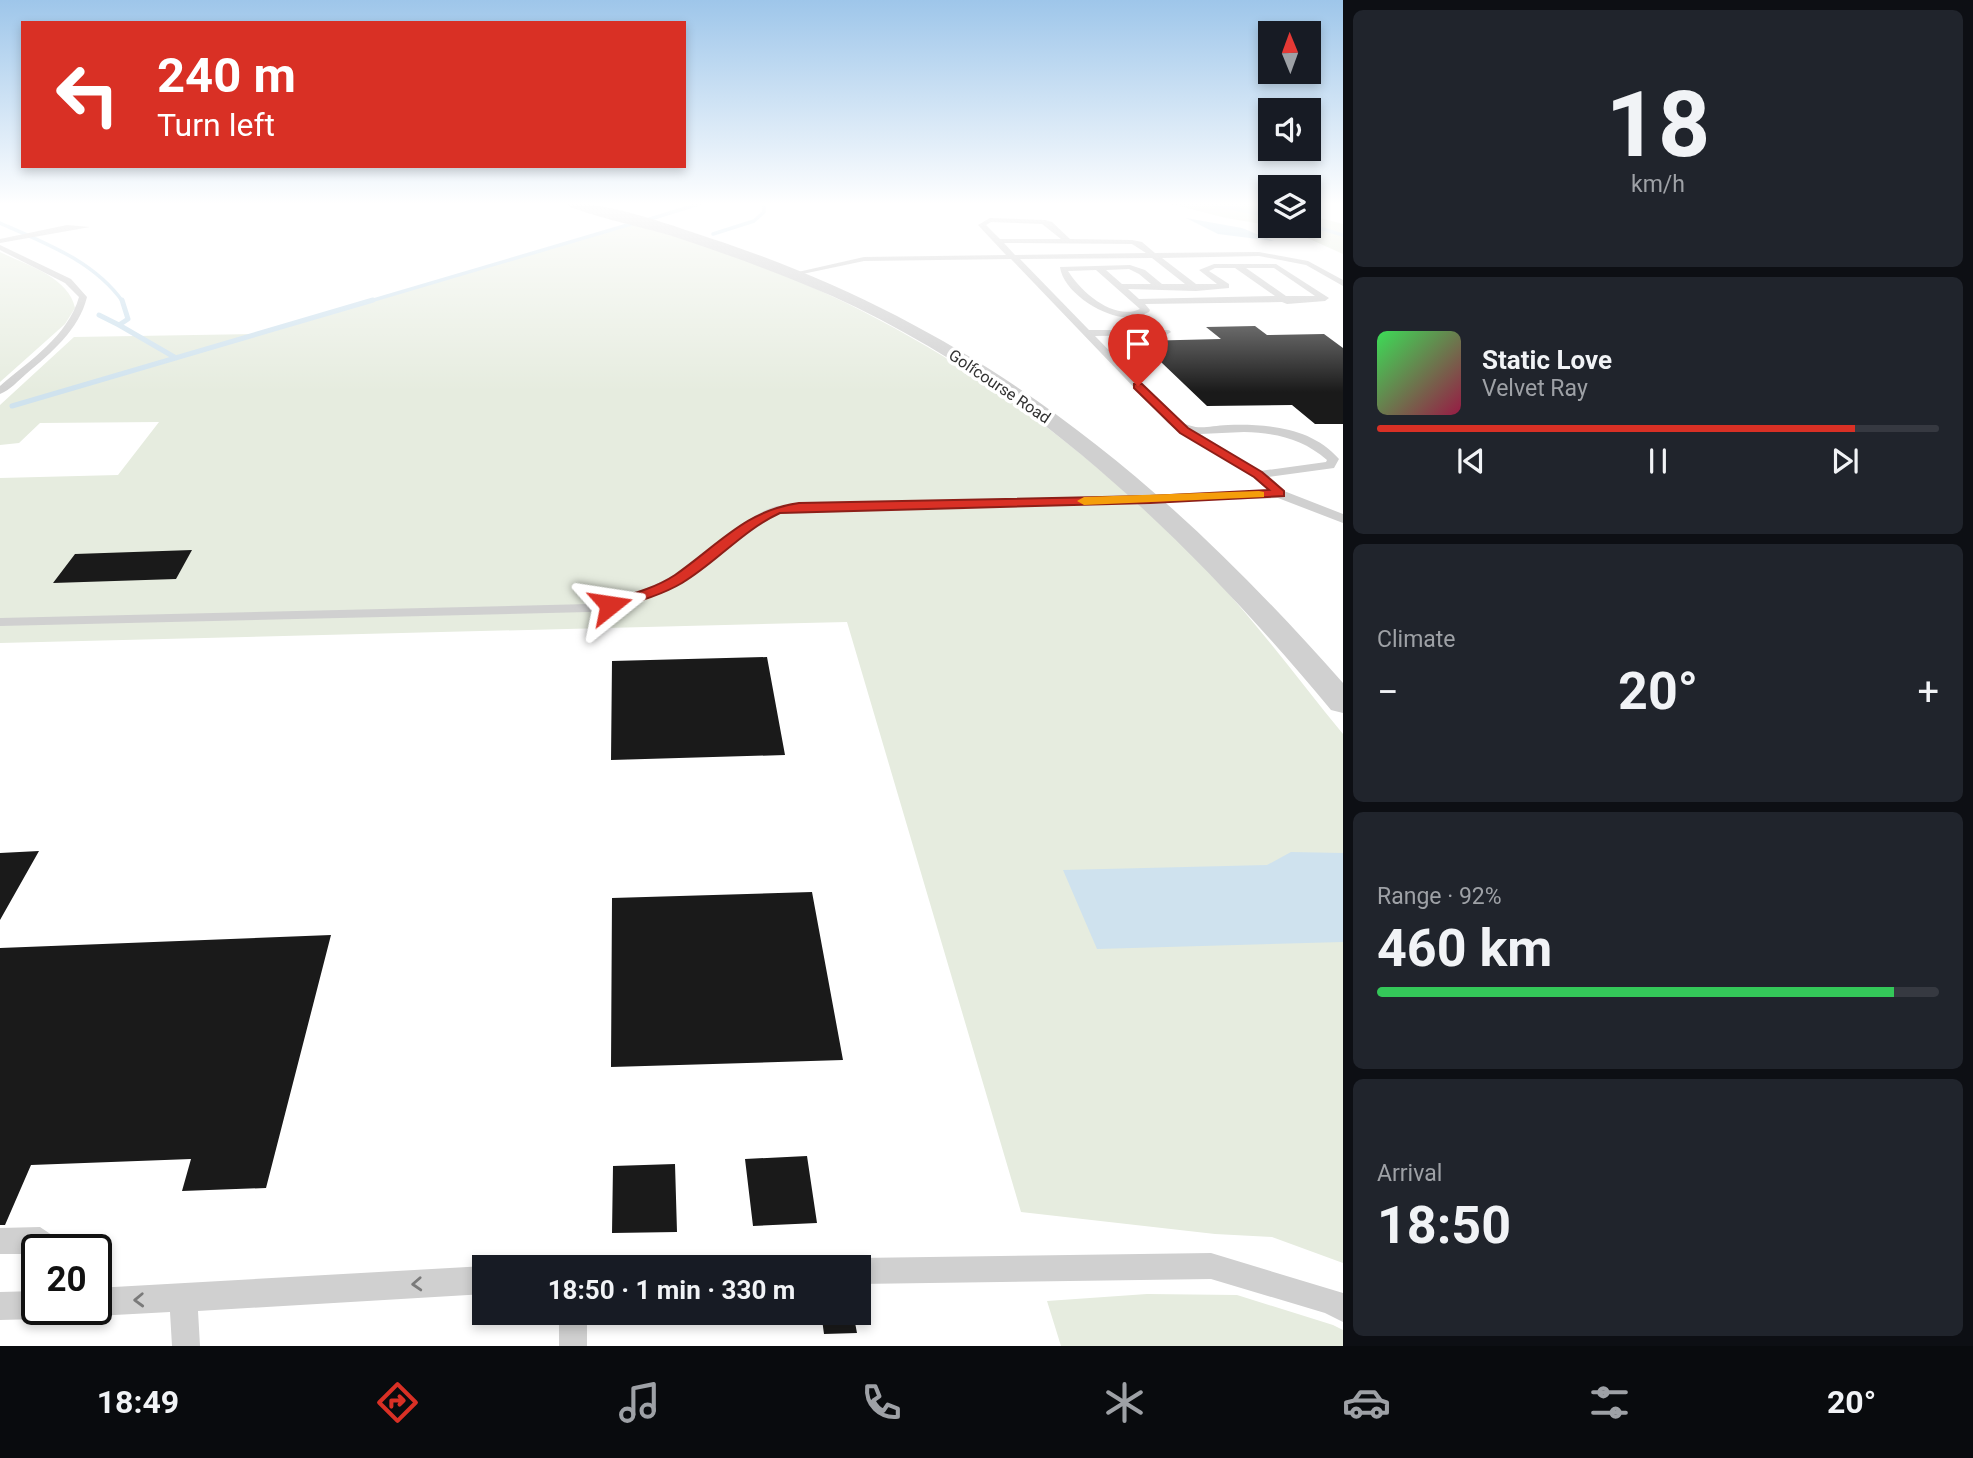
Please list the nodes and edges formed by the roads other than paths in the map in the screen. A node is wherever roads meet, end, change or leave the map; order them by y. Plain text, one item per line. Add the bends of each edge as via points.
1 (38, 266) edge
2 (771, 266) edge
3 (834, 266) edge
4 (1021, 266) edge
5 (1167, 266) edge
6 (1237, 266) junction
7 (1314, 266) edge
8 (1099, 268) junction
9 (793, 274) junction
10 (1343, 283) edge
11 (1226, 286) junction
12 (1239, 286) dead end
13 (1252, 286) dead end
14 (1265, 286) junction
15 (1122, 287) junction
16 (1160, 287) junction
17 (1194, 287) junction
18 (1287, 301) junction
19 (1138, 302) junction
20 (1215, 302) junction
21 (1166, 332) dead end
22 (1086, 333) junction
23 (0, 391) edge
24 (1184, 431) junction
25 (1258, 475) junction
26 (1280, 494) junction
27 (1150, 500) junction
28 (1343, 519) edge
29 (0, 622) edge
30 (1343, 703) edge
31 (21, 1240) edge
32 (0, 1241) edge
33 (871, 1271) edge
34 (472, 1281) edge
35 (183, 1298) junction
36 (112, 1301) edge
37 (21, 1305) edge
38 (0, 1306) edge
39 (1343, 1308) edge
40 (573, 1325) edge
41 (186, 1346) edge
42 (573, 1346) edge

1 - 23 lane via 68,281 83,297 82,310 58,339
2 - 9 street, Golfcourse Road
3 - 9 lane
4 - 22 lane
5 - 17 lane
6 - 11 lane via 1203,270
6 - 14 lane
6 - 18 lane via 1280,268 1325,298
7 - 10 lane
8 - 15 lane
8 - 16 lane via 1135,269
8 - 19 lane via 1063,272 1104,311 1146,312
9 - 27 street, Golfcourse Road via 878,312 982,371 1086,445
11 - 12 lane
11 - 17 lane
13 - 14 lane
14 - 18 lane
15 - 16 lane
15 - 19 lane
16 - 17 lane
17 - 20 lane
18 - 20 lane
19 - 20 lane
21 - 22 lane
22 - 24 lane
24 - 25 lane
24 - 25 lane via 1276,429 1321,446 1333,459 1329,465
25 - 26 lane
26 - 27 lane
26 - 28 lane
27 - 29 lane via 777,510 757,519 677,580 646,595 589,608
27 - 30 street, Golfcourse Road via 1228,572
31 - 32 lane
33 - 39 lane via 1211,1266
34 -> 35 lane
35 -> 36 lane
35 - 41 lane
37 - 38 lane
40 - 42 lane

